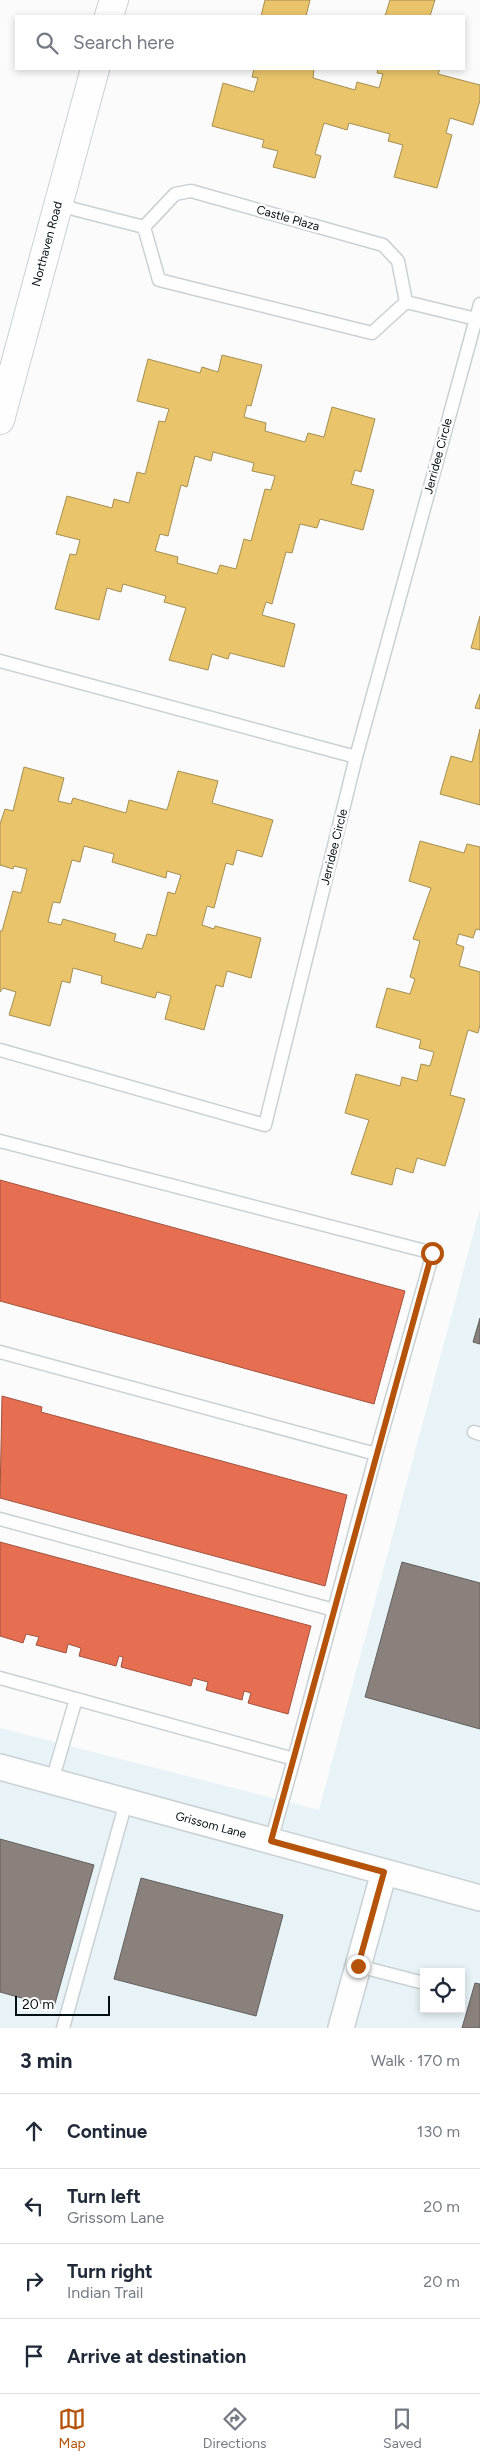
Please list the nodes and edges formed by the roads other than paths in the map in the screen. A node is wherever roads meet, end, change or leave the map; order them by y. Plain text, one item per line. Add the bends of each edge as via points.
1 (114, 0) edge
2 (109, 15) edge
3 (95, 70) edge
4 (58, 205) junction
5 (144, 226) junction
6 (406, 302) junction
7 (480, 304) edge
8 (476, 319) junction
9 (0, 420) edge
10 (0, 661) edge
11 (356, 757) junction
12 (0, 1050) edge
13 (0, 1141) edge
14 (0, 1352) edge
15 (376, 1454) junction
16 (0, 1519) edge
17 (334, 1610) junction
18 (0, 1678) edge
19 (76, 1699) junction
20 (294, 1759) junction
21 (0, 1767) edge
22 (52, 1781) junction
23 (126, 1802) junction
24 (271, 1841) junction
25 (384, 1872) junction
26 (480, 1898) edge
27 (358, 1966) junction
28 (420, 1982) edge
29 (63, 2028) edge
30 (341, 2028) edge

1 - 2 street
3 - 4 street, Northaven Road
4 - 5 lane
4 - 9 street, Northaven Road
5 - 6 lane via 159,280 372,333
5 - 6 lane, Castle Plaza via 175,194 191,191 383,246 398,262
6 - 8 lane
7 - 8 lane, Jerridee Circle
8 - 11 lane, Jerridee Circle
10 - 11 lane
11 - 12 lane, Jerridee Circle via 265,1125
13 - 15 lane via 432,1253
14 - 15 lane
15 - 17 lane
16 - 17 lane
17 - 20 lane
18 - 19 lane
19 - 20 lane
19 - 22 lane
20 - 24 lane
21 - 22 street, Grissom Lane
22 - 23 street, Grissom Lane
23 - 24 street, Grissom Lane
23 - 29 lane
24 - 25 street, Grissom Lane
25 - 26 street, Grissom Lane
25 - 27 street
27 - 28 lane
27 - 30 street

